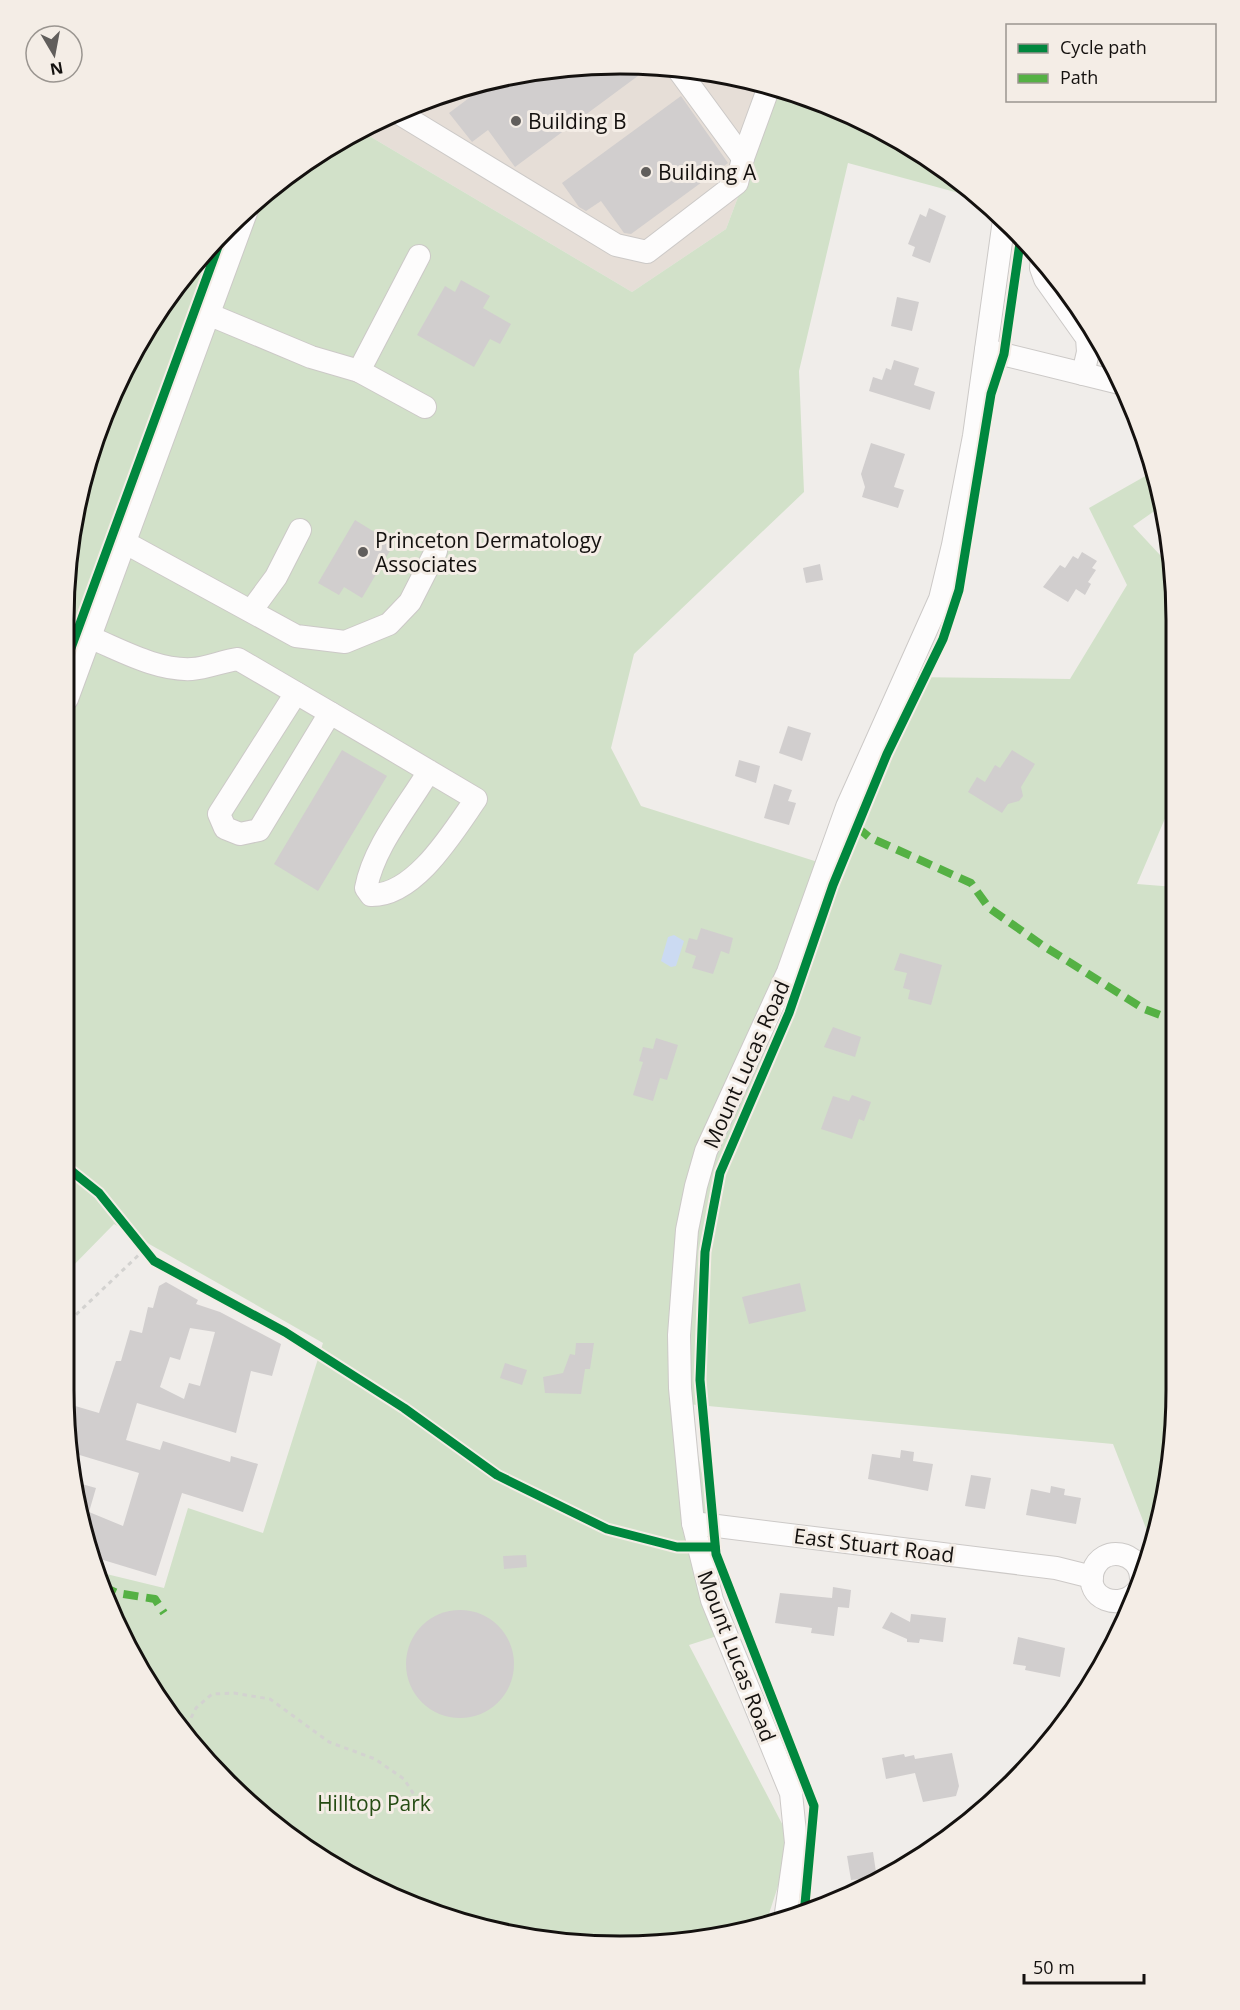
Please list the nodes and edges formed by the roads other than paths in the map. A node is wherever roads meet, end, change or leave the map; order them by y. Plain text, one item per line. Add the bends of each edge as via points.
1 (683, 77) edge
2 (766, 94) edge
3 (406, 117) edge
4 (743, 158) junction
5 (240, 228) edge
6 (1003, 231) edge
7 (419, 256) dead end
8 (1043, 275) edge
9 (1054, 287) edge
10 (208, 314) junction
11 (1082, 329) edge
12 (986, 350) junction
13 (359, 371) junction
14 (1083, 374) junction
15 (1111, 381) edge
16 (425, 407) dead end
17 (300, 530) dead end
18 (124, 542) junction
19 (436, 551) dead end
20 (251, 611) junction
21 (89, 637) junction
22 (74, 679) edge
23 (296, 693) junction
24 (330, 713) junction
25 (429, 771) junction
26 (693, 1523) junction
27 (1137, 1565) edge
28 (1092, 1577) junction
29 (1124, 1601) edge
30 (786, 1910) edge

1 - 4 street
2 - 4 street
3 - 4 street via 616,245 646,252 737,183
5 - 10 street
6 - 12 street, Mount Lucas Road
7 - 13 street
8 - 9 street
10 - 13 street via 311,357
10 - 18 street
11 - 14 street via 1088,352
12 - 14 street
12 - 26 street, Mount Lucas Road via 972,447 940,599 848,807 788,972 706,1151 696,1186 681,1283 679,1335
13 - 16 street
14 - 15 street
17 - 20 street via 276,577
18 - 20 street
18 - 21 street
19 - 20 street via 410,602 389,624 345,642 296,636
21 - 22 street
21 - 23 street via 174,669 194,669 238,659
23 - 24 street
23 - 24 street via 219,814 225,828 240,834 259,830
24 - 25 street
25 - 25 street via 476,799 432,863 385,896 371,896 366,888 368,876
26 - 28 street, East Stuart Road via 1056,1568
26 - 30 street, Mount Lucas Road via 712,1600 791,1793 796,1843
27 - 28 street via 1120,1553 1104,1556 1093,1569
28 - 29 street via 1096,1592 1109,1601

